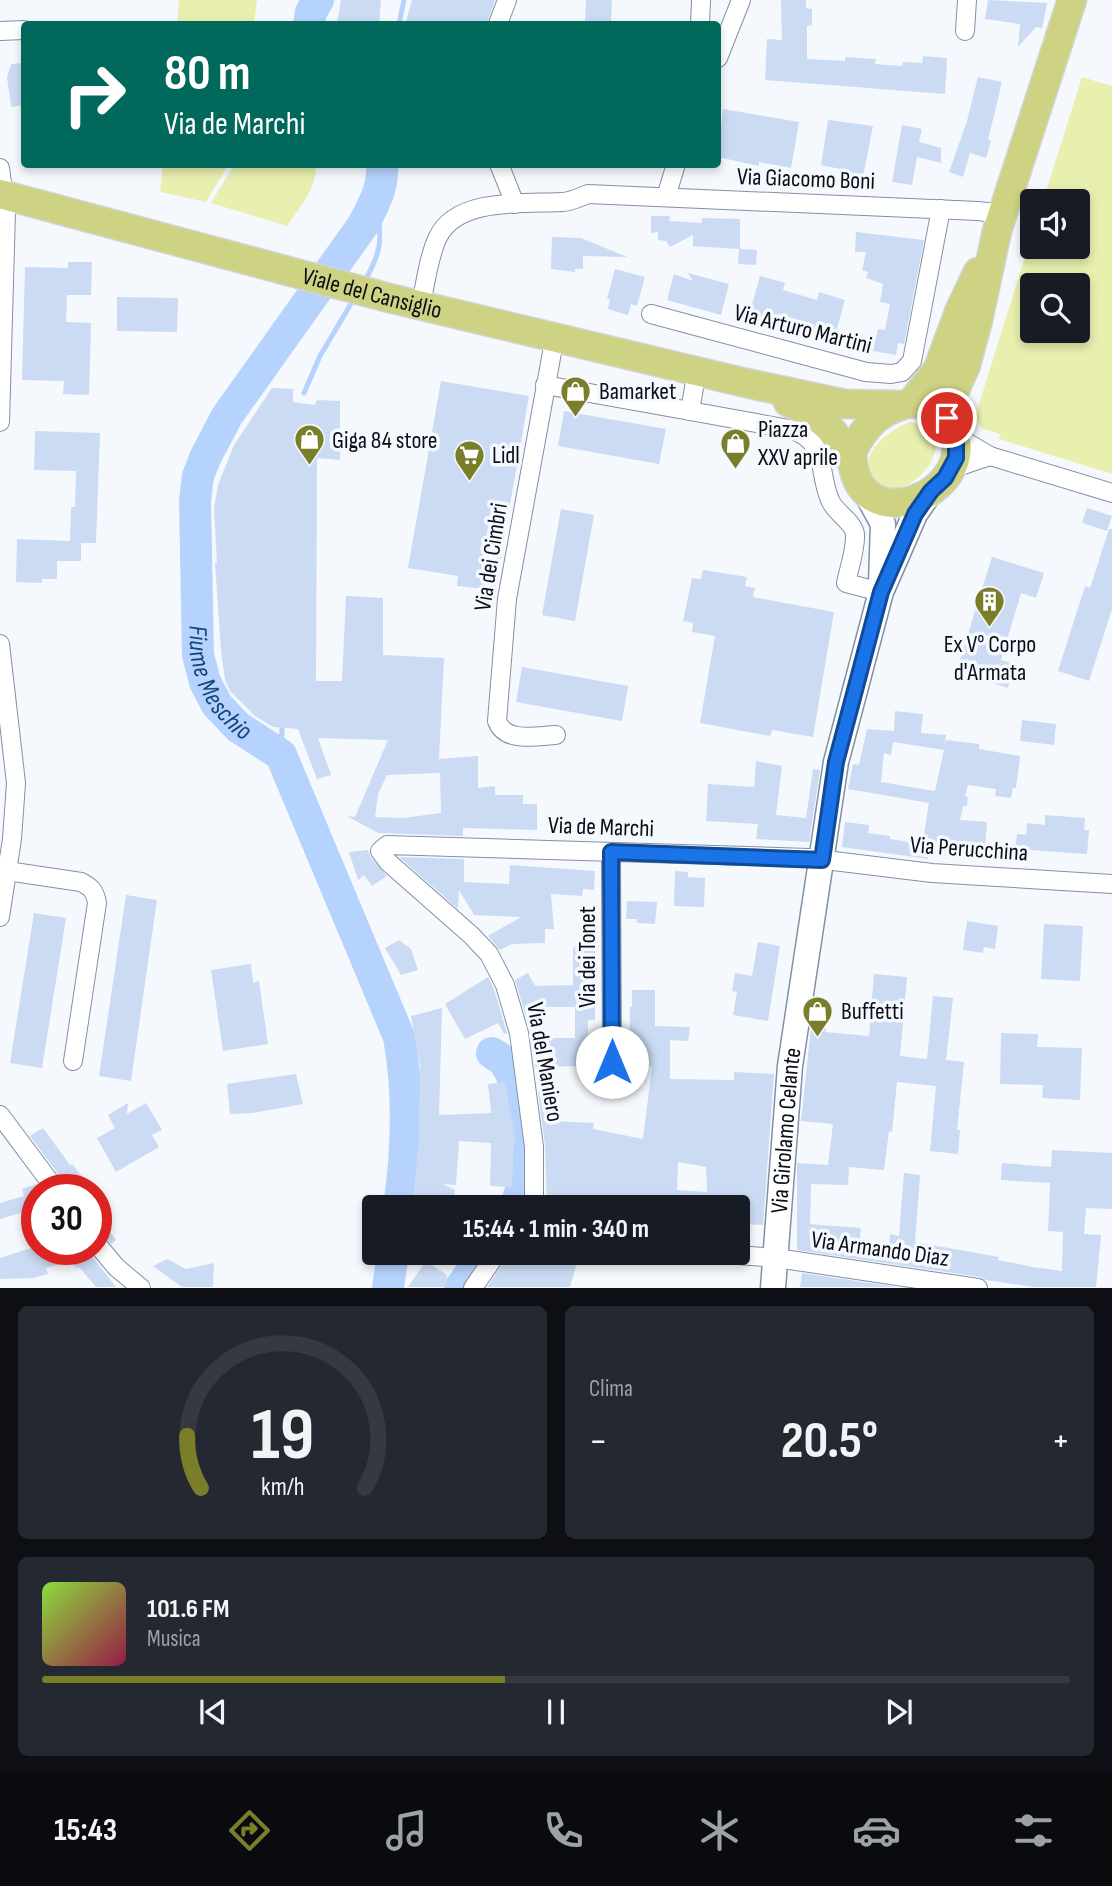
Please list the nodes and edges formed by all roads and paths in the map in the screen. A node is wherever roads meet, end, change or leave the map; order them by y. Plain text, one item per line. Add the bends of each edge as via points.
1 (507, 0) edge
2 (701, 0) edge
3 (741, 0) edge
4 (967, 0) edge
5 (1072, 0) edge
6 (499, 21) edge
7 (700, 21) edge
8 (21, 30) edge
9 (0, 31) edge
10 (965, 31) dead end
11 (721, 50) edge
12 (0, 168) edge
13 (501, 168) edge
14 (675, 168) edge
15 (2, 195) edge
16 (666, 197) junction
17 (515, 204) junction
18 (941, 209) junction
19 (1000, 223) junction
20 (421, 306) junction
21 (651, 314) dead end
22 (555, 336) junction
23 (697, 370) junction
24 (746, 383) junction
25 (545, 385) junction
26 (1, 397) edge
27 (904, 404) junction
28 (690, 411) junction
29 (0, 422) edge
30 (951, 427) junction
31 (990, 456) junction
32 (852, 463) junction
33 (951, 469) junction
34 (865, 491) junction
35 (931, 491) junction
36 (1112, 493) edge
37 (881, 592) junction
38 (0, 644) edge
39 (556, 736) dead end
40 (380, 850) joint
41 (611, 852) junction
42 (822, 860) junction
43 (7, 870) junction
44 (1112, 884) edge
45 (0, 917) edge
46 (73, 1061) dead end
47 (612, 1062) dead end
48 (0, 1115) edge
49 (45, 1174) edge
50 (532, 1195) edge
51 (750, 1256) edge
52 (776, 1258) junction
53 (112, 1262) edge
54 (488, 1265) edge
55 (141, 1287) edge
56 (472, 1287) edge
57 (773, 1287) edge
58 (978, 1287) edge

1 - 6 street
2 - 7 street
3 - 11 street
4 - 10 street
5 - 19 main road
8 - 9 street
12 - 15 street
13 - 17 street
14 - 16 street
15 - 20 main road, Viale del Cansiglio
15 - 26 street
16 - 17 street, Via Giacomo Boni via 588,194 565,202
16 - 18 street, Via Giacomo Boni
17 - 20 street, Via Giacomo Boni via 470,211 446,225 436,243
18 - 19 street, Via Giacomo Boni
18 - 21 street, Via Arturo Martini via 912,361 902,372 852,370
19 - 27 main road via 938,369
19 - 30 main road via 966,365 950,401
20 - 22 main road, Viale del Cansiglio
22 - 23 main road, Viale del Cansiglio
22 - 25 street, Via dei Cimbri
23 - 24 main road, Viale del Cansiglio
23 - 28 street
24 - 27 main road, Viale del Cansiglio via 845,404
24 - 32 main road, Viale del Cansiglio via 820,419 834,432
25 - 28 street
25 - 39 street, Via dei Cimbri via 507,599 497,721 508,735
26 - 29 street
27 - 30 main road via 935,409
27 - 32 main road via 868,425 852,452
28 - 37 street via 789,429 808,439 821,459 829,499 853,528 846,583
30 - 31 street
30 - 33 main road via 958,447
31 - 33 street
31 - 36 street
32 - 34 main road
33 - 35 main road
34 - 35 main road via 876,500 902,504
34 - 37 main road, Via Girolamo Celante via 883,524
35 - 37 main road, Via Girolamo Celante via 915,514
37 - 42 main road, Via Girolamo Celante via 836,762
38 - 43 street via 16,783
40 - 41 street, Via de Marchi via 387,845
40 - 50 street, Via del Maniero via 387,862 471,934 489,954 505,985 519,1033 534,1147
41 - 42 street, Via de Marchi
41 - 47 street, Via dei Tonet
42 - 44 street, Via Perucchina via 932,873
42 - 52 main road, Via Girolamo Celante via 790,1066
43 - 45 street
43 - 46 street via 81,882 95,894
48 - 49 street
51 - 52 street, Via Armando Diaz
52 - 57 main road, Via Girolamo Celante
52 - 58 street, Via Armando Diaz
53 - 55 street
54 - 56 street

